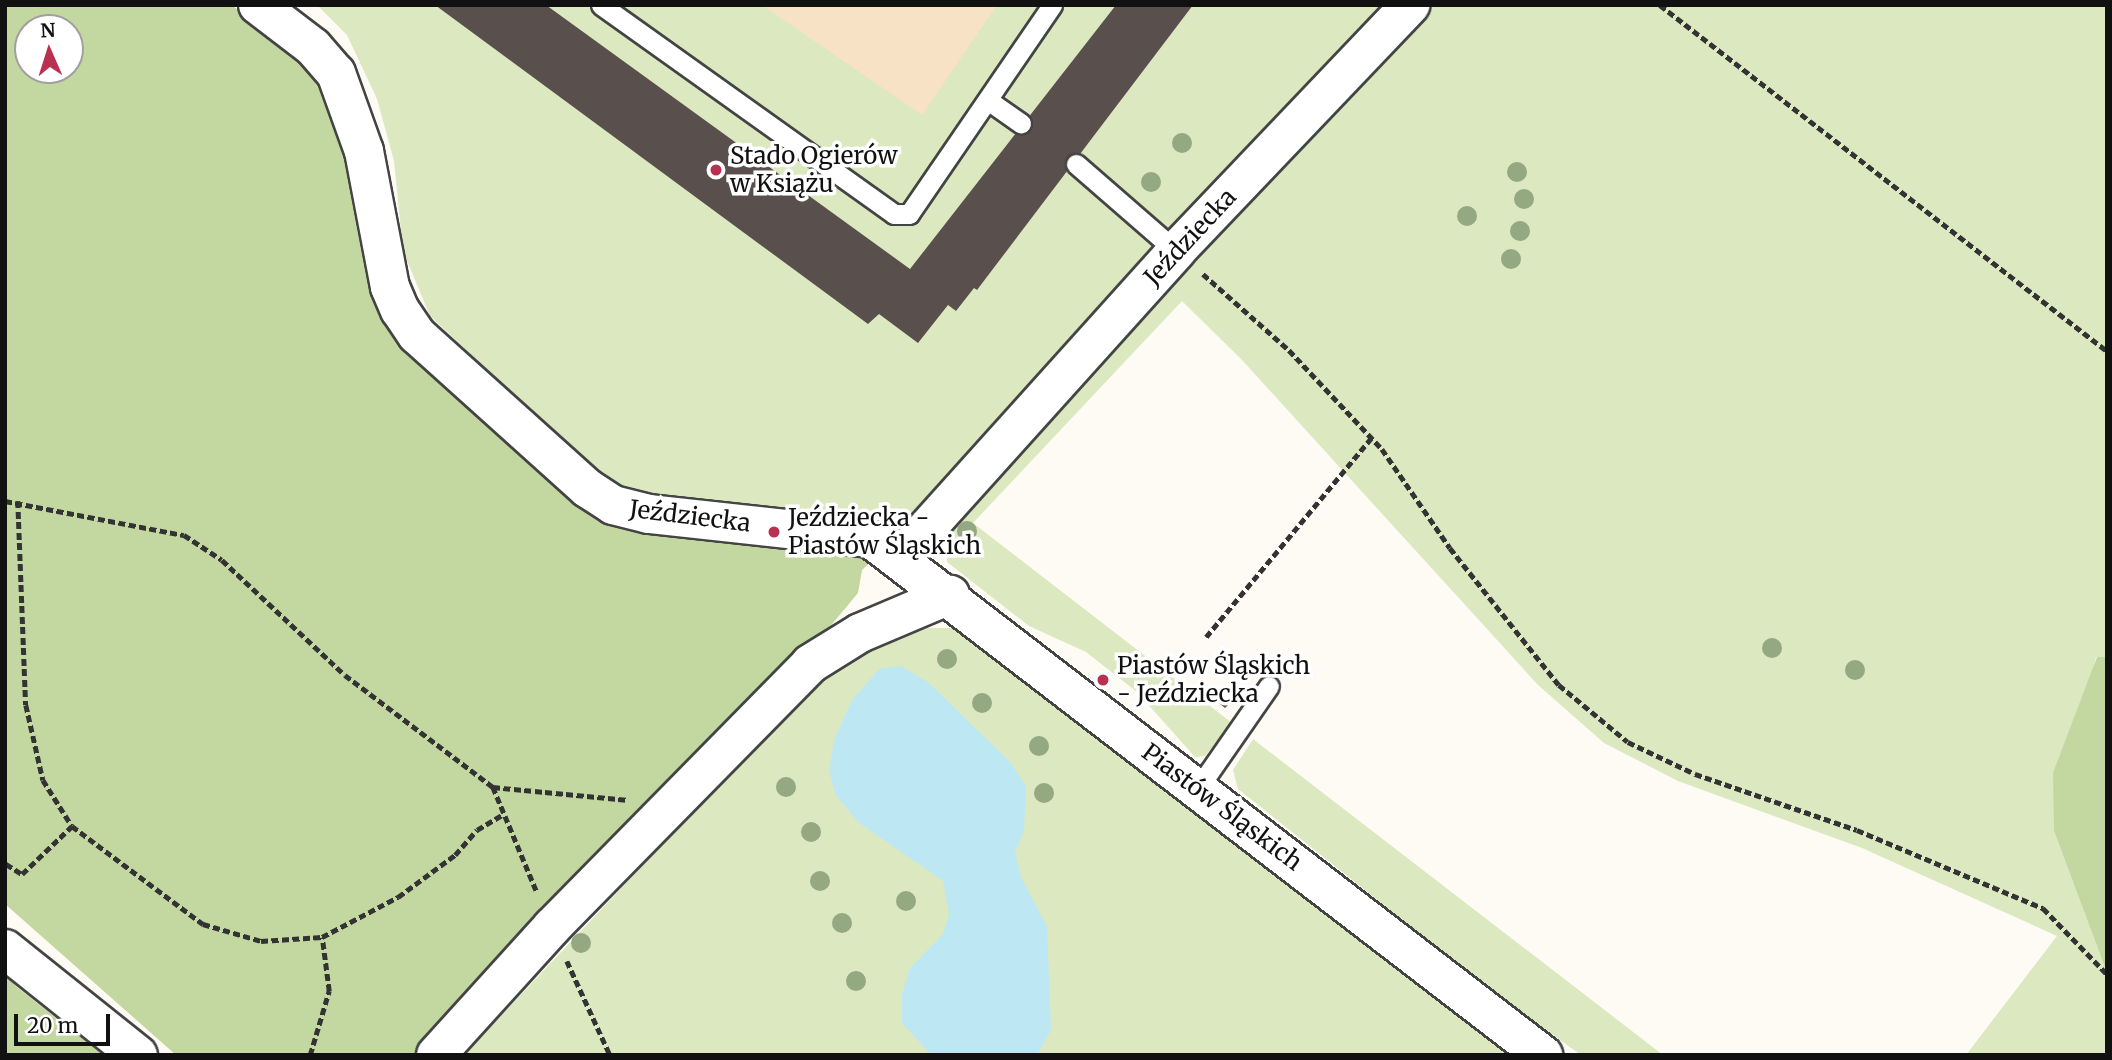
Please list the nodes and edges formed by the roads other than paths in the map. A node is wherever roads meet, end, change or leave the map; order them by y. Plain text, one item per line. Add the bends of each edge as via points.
1 (258, 5) edge
2 (601, 5) edge
3 (1052, 5) edge
4 (1410, 5) edge
5 (989, 101) junction
6 (1021, 123) dead end
7 (1076, 164) dead end
8 (1176, 251) junction
9 (900, 558) junction
10 (950, 595) junction
11 (1269, 686) dead end
12 (1198, 788) junction
13 (5, 949) edge
14 (138, 1055) edge
15 (436, 1055) edge
16 (1544, 1055) edge

1 - 9 street, Jeździecka via 313,47 336,73 363,151 390,287 417,335 587,488 613,505 649,514 870,538
2 - 5 lane via 894,214 909,214
3 - 5 lane
4 - 8 street, Jeździecka
5 - 6 lane
7 - 8 lane
8 - 9 street, Jeździecka
9 - 10 street, Piastów Śląskich
10 - 12 street, Piastów Śląskich
10 - 15 street via 860,632 810,664 552,928
11 - 12 lane
12 - 16 street, Piastów Śląskich
13 - 14 street

